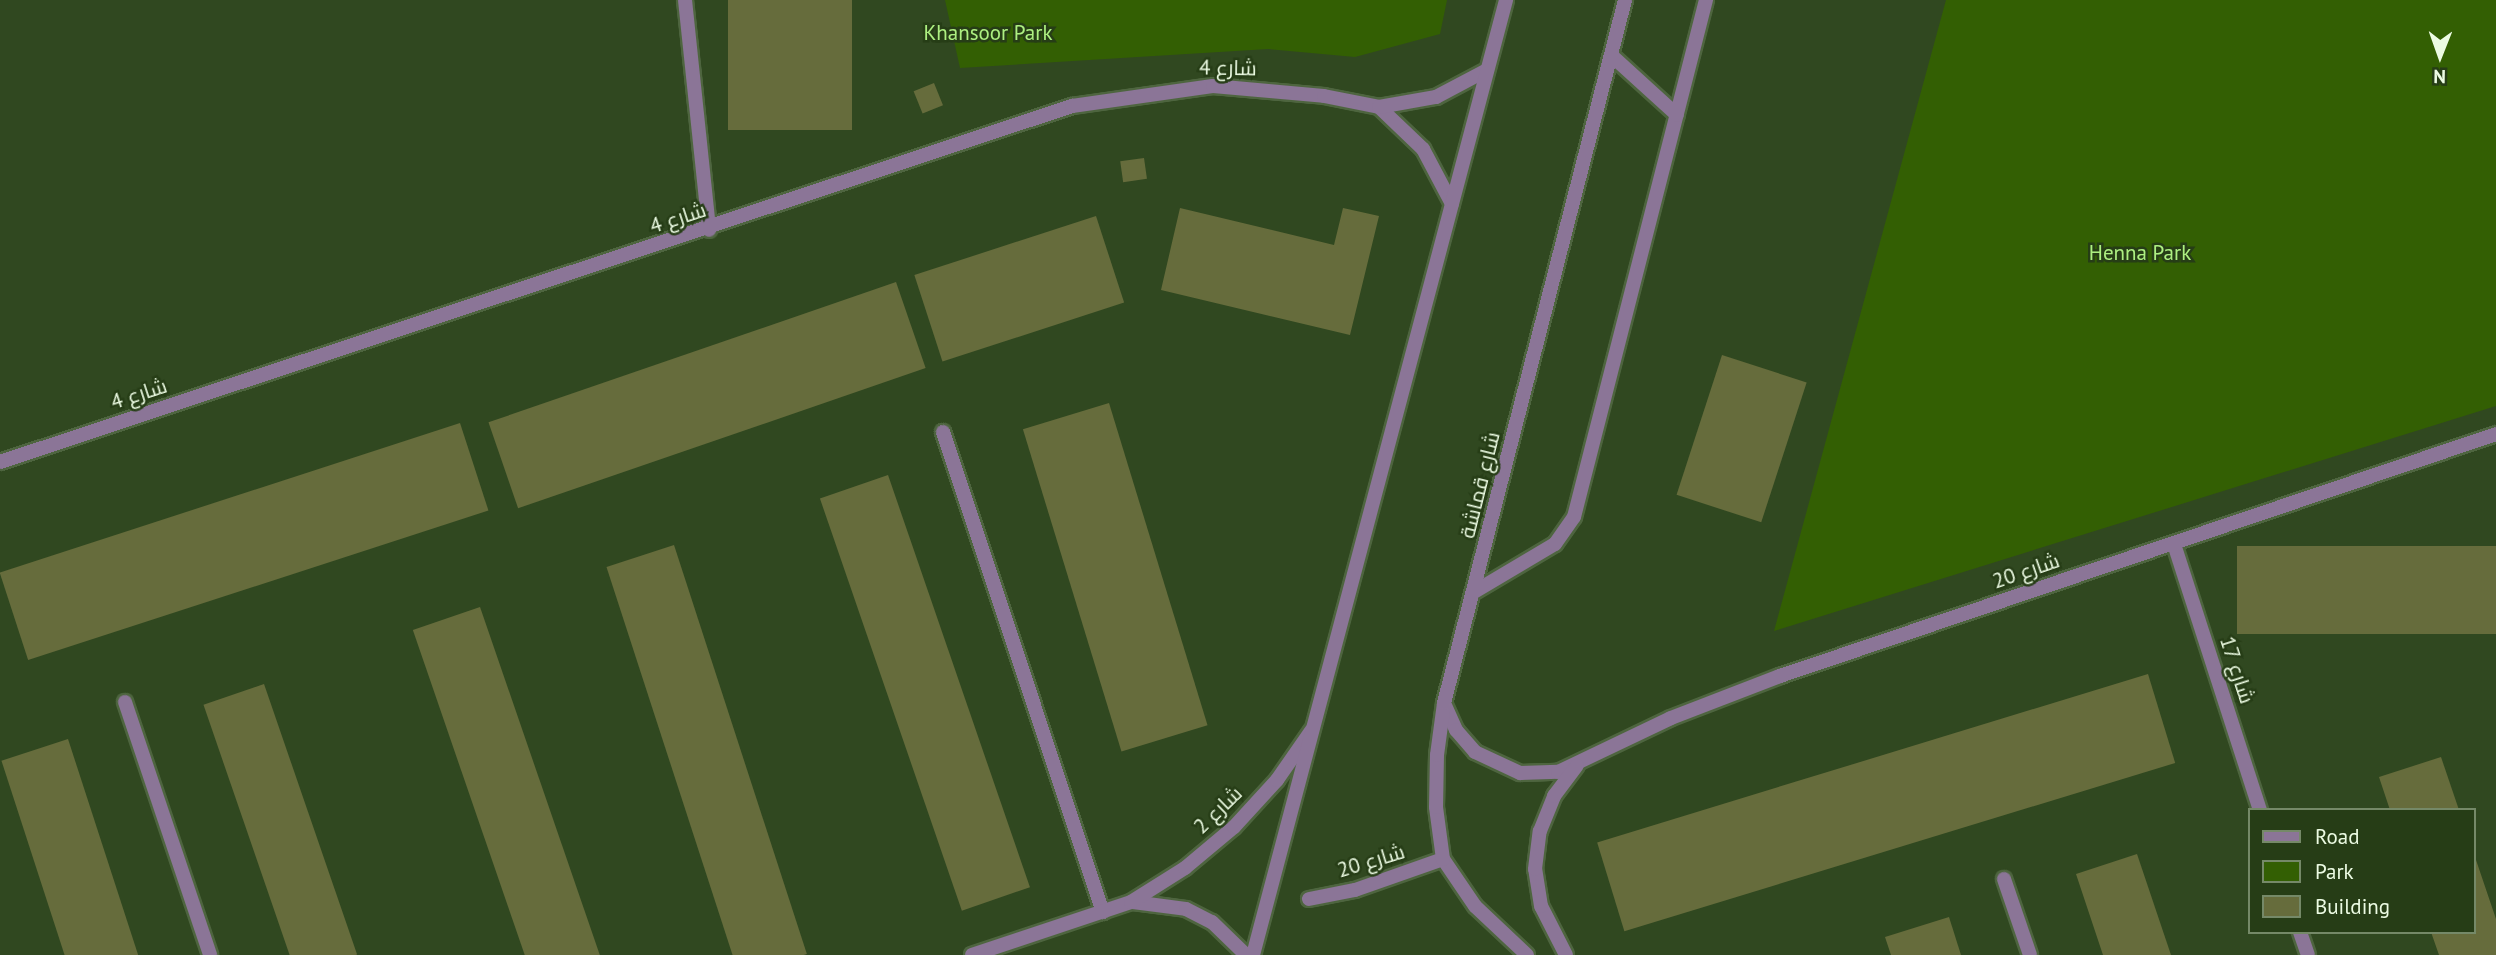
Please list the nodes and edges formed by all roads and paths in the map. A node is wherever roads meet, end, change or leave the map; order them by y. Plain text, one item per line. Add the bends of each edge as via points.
1 (685, 0) edge
2 (1506, 0) edge
3 (1625, 0) edge
4 (1706, 0) edge
5 (1611, 55) junction
6 (1487, 70) junction
7 (1379, 107) junction
8 (1677, 116) junction
9 (1452, 204) junction
10 (709, 230) junction
11 (943, 432) dead end
12 (2496, 434) edge
13 (0, 462) edge
14 (2174, 544) junction
15 (1474, 592) junction
16 (125, 702) dead end
17 (1444, 703) junction
18 (1314, 728) junction
19 (1577, 766) junction
20 (2259, 808) edge
21 (1443, 859) junction
22 (2004, 879) dead end
23 (1309, 899) dead end
24 (1131, 902) junction
25 (1103, 912) junction
26 (2301, 934) edge
27 (210, 955) edge
28 (972, 955) edge
29 (1246, 955) edge
30 (1253, 955) edge
31 (1527, 955) edge
32 (1566, 955) edge
33 (2030, 955) edge
34 (2308, 955) edge

1 - 10 street
2 - 6 street
3 - 5 street, شارع قماشة
4 - 8 street
5 - 8 street
5 - 15 street, شارع قماشة
6 - 7 street, شارع 4 via 1436,97
6 - 9 street
7 - 9 street via 1423,149
7 - 10 street, شارع 4 via 1324,96 1213,86 1137,94 1073,106
8 - 15 street via 1574,517 1555,544
9 - 18 street
10 - 13 street, شارع 4
11 - 25 street
12 - 14 street, شارع 20
14 - 19 street, شارع 20 via 1780,676 1671,718
14 - 20 street, شارع 17
15 - 17 street, شارع قماشة
16 - 27 street
17 - 19 street, شارع 20 via 1456,730 1475,752 1501,767 1539,775
17 - 21 street, شارع قماشة via 1436,807
18 - 24 street, شارع 2 via 1277,780 1234,827 1185,868
18 - 30 street
19 - 32 street, شارع 20 via 1554,796 1540,831 1535,869 1541,906
21 - 23 street, شارع 20 via 1366,887
21 - 31 street, شارع قماشة via 1475,906
22 - 33 street
24 - 25 street, شارع 2
24 - 29 street, شارع 2 via 1186,909 1212,922
25 - 28 street, شارع 2
26 - 34 street

